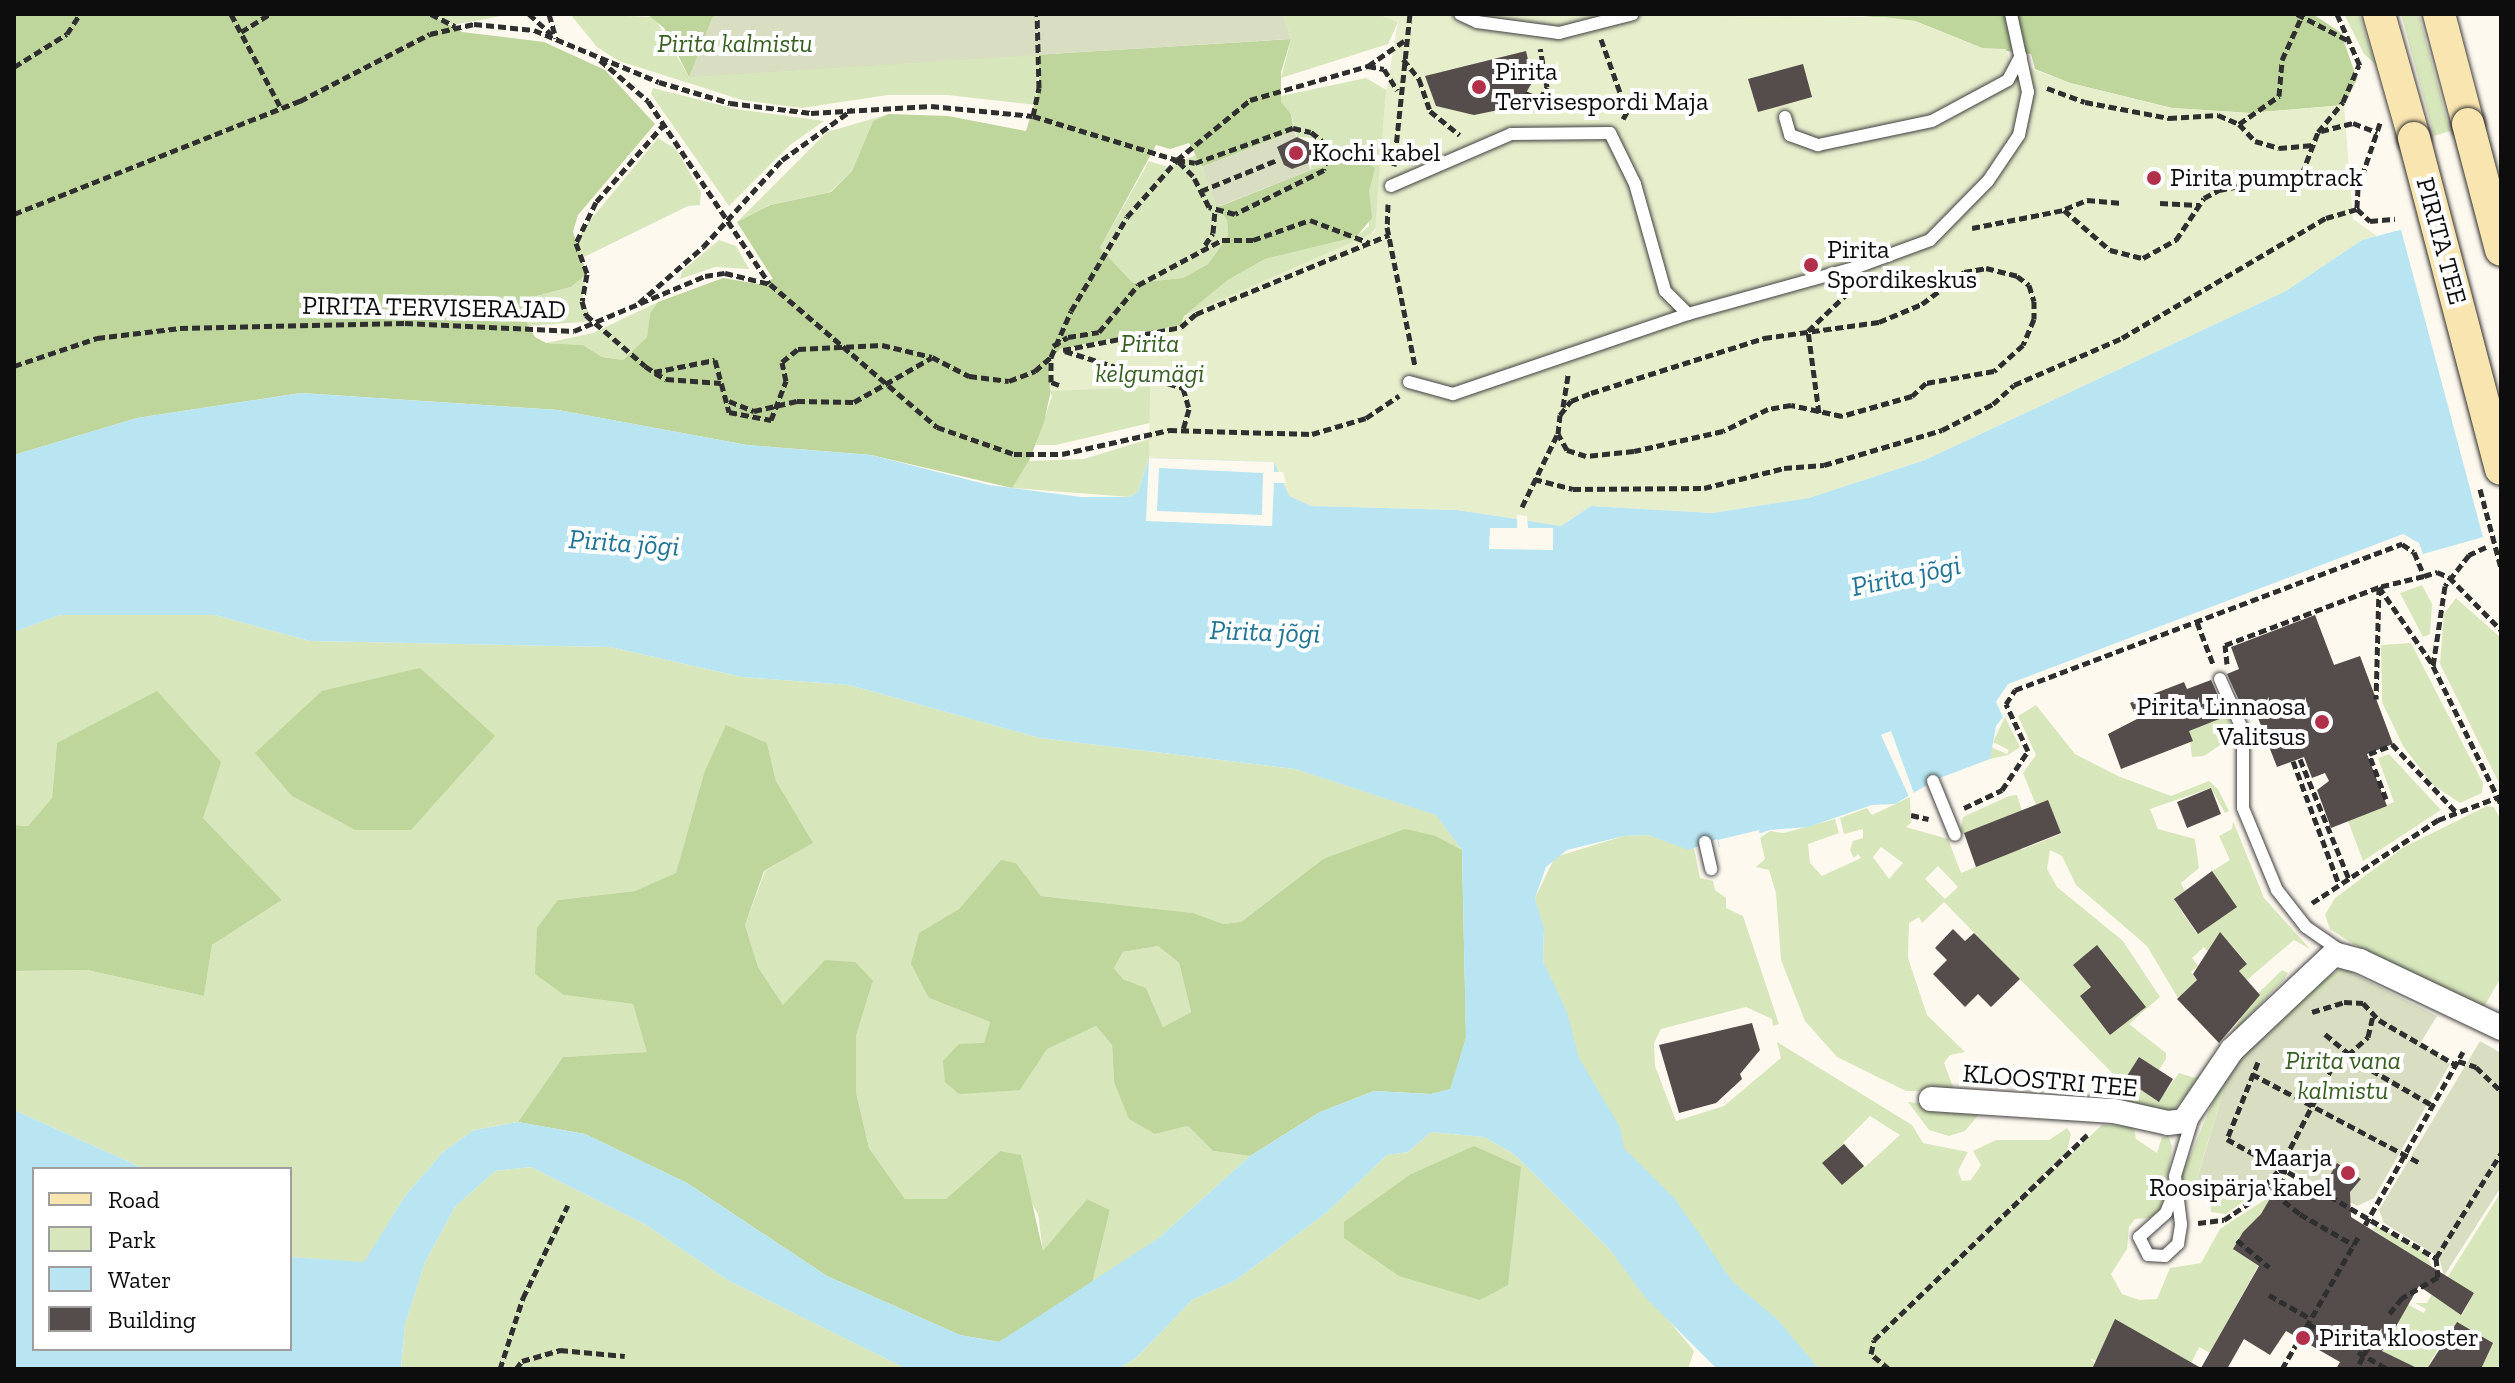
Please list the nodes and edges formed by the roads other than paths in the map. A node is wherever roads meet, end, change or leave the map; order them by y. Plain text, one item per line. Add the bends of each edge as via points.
1 (1460, 14) edge
2 (1633, 14) edge
3 (2011, 14) edge
4 (2379, 14) edge
5 (2439, 14) edge
6 (2022, 53) junction
7 (1785, 117) dead end
8 (1391, 186) road end
9 (2501, 250) edge
10 (1688, 314) junction
11 (1409, 382) road end
12 (2501, 469) edge
13 (2220, 679) road end
14 (1933, 781) dead end
15 (1955, 835) dead end
16 (1705, 842) dead end
17 (1711, 869) dead end
18 (2349, 956) junction
19 (2501, 1028) edge
20 (1931, 1099) dead end
21 (2196, 1108) junction
22 (2176, 1188) junction

1 - 2 lane via 1537,32 1584,30
3 - 6 lane
4 - 12 main road, PIRITA TEE, bridge
5 - 9 main road, bridge
6 - 7 lane via 2008,80 1932,121 1818,145 1790,135
6 - 10 lane via 2028,92 2019,135 1988,181 1943,231 1918,246 1854,268
8 - 10 lane via 1511,134 1610,133 1635,184 1665,291
10 - 11 lane via 1453,394
13 - 18 lane via 2243,731 2243,808 2277,890 2294,915
14 - 15 lane
16 - 17 lane
18 - 19 street
18 - 21 street via 2325,959 2251,1029 2223,1062
20 - 21 street, KLOOSTRI TEE via 2114,1111 2176,1124
21 - 22 lane via 2176,1168
22 - 22 lane via 2178,1244 2165,1256 2141,1249 2139,1237 2166,1213

